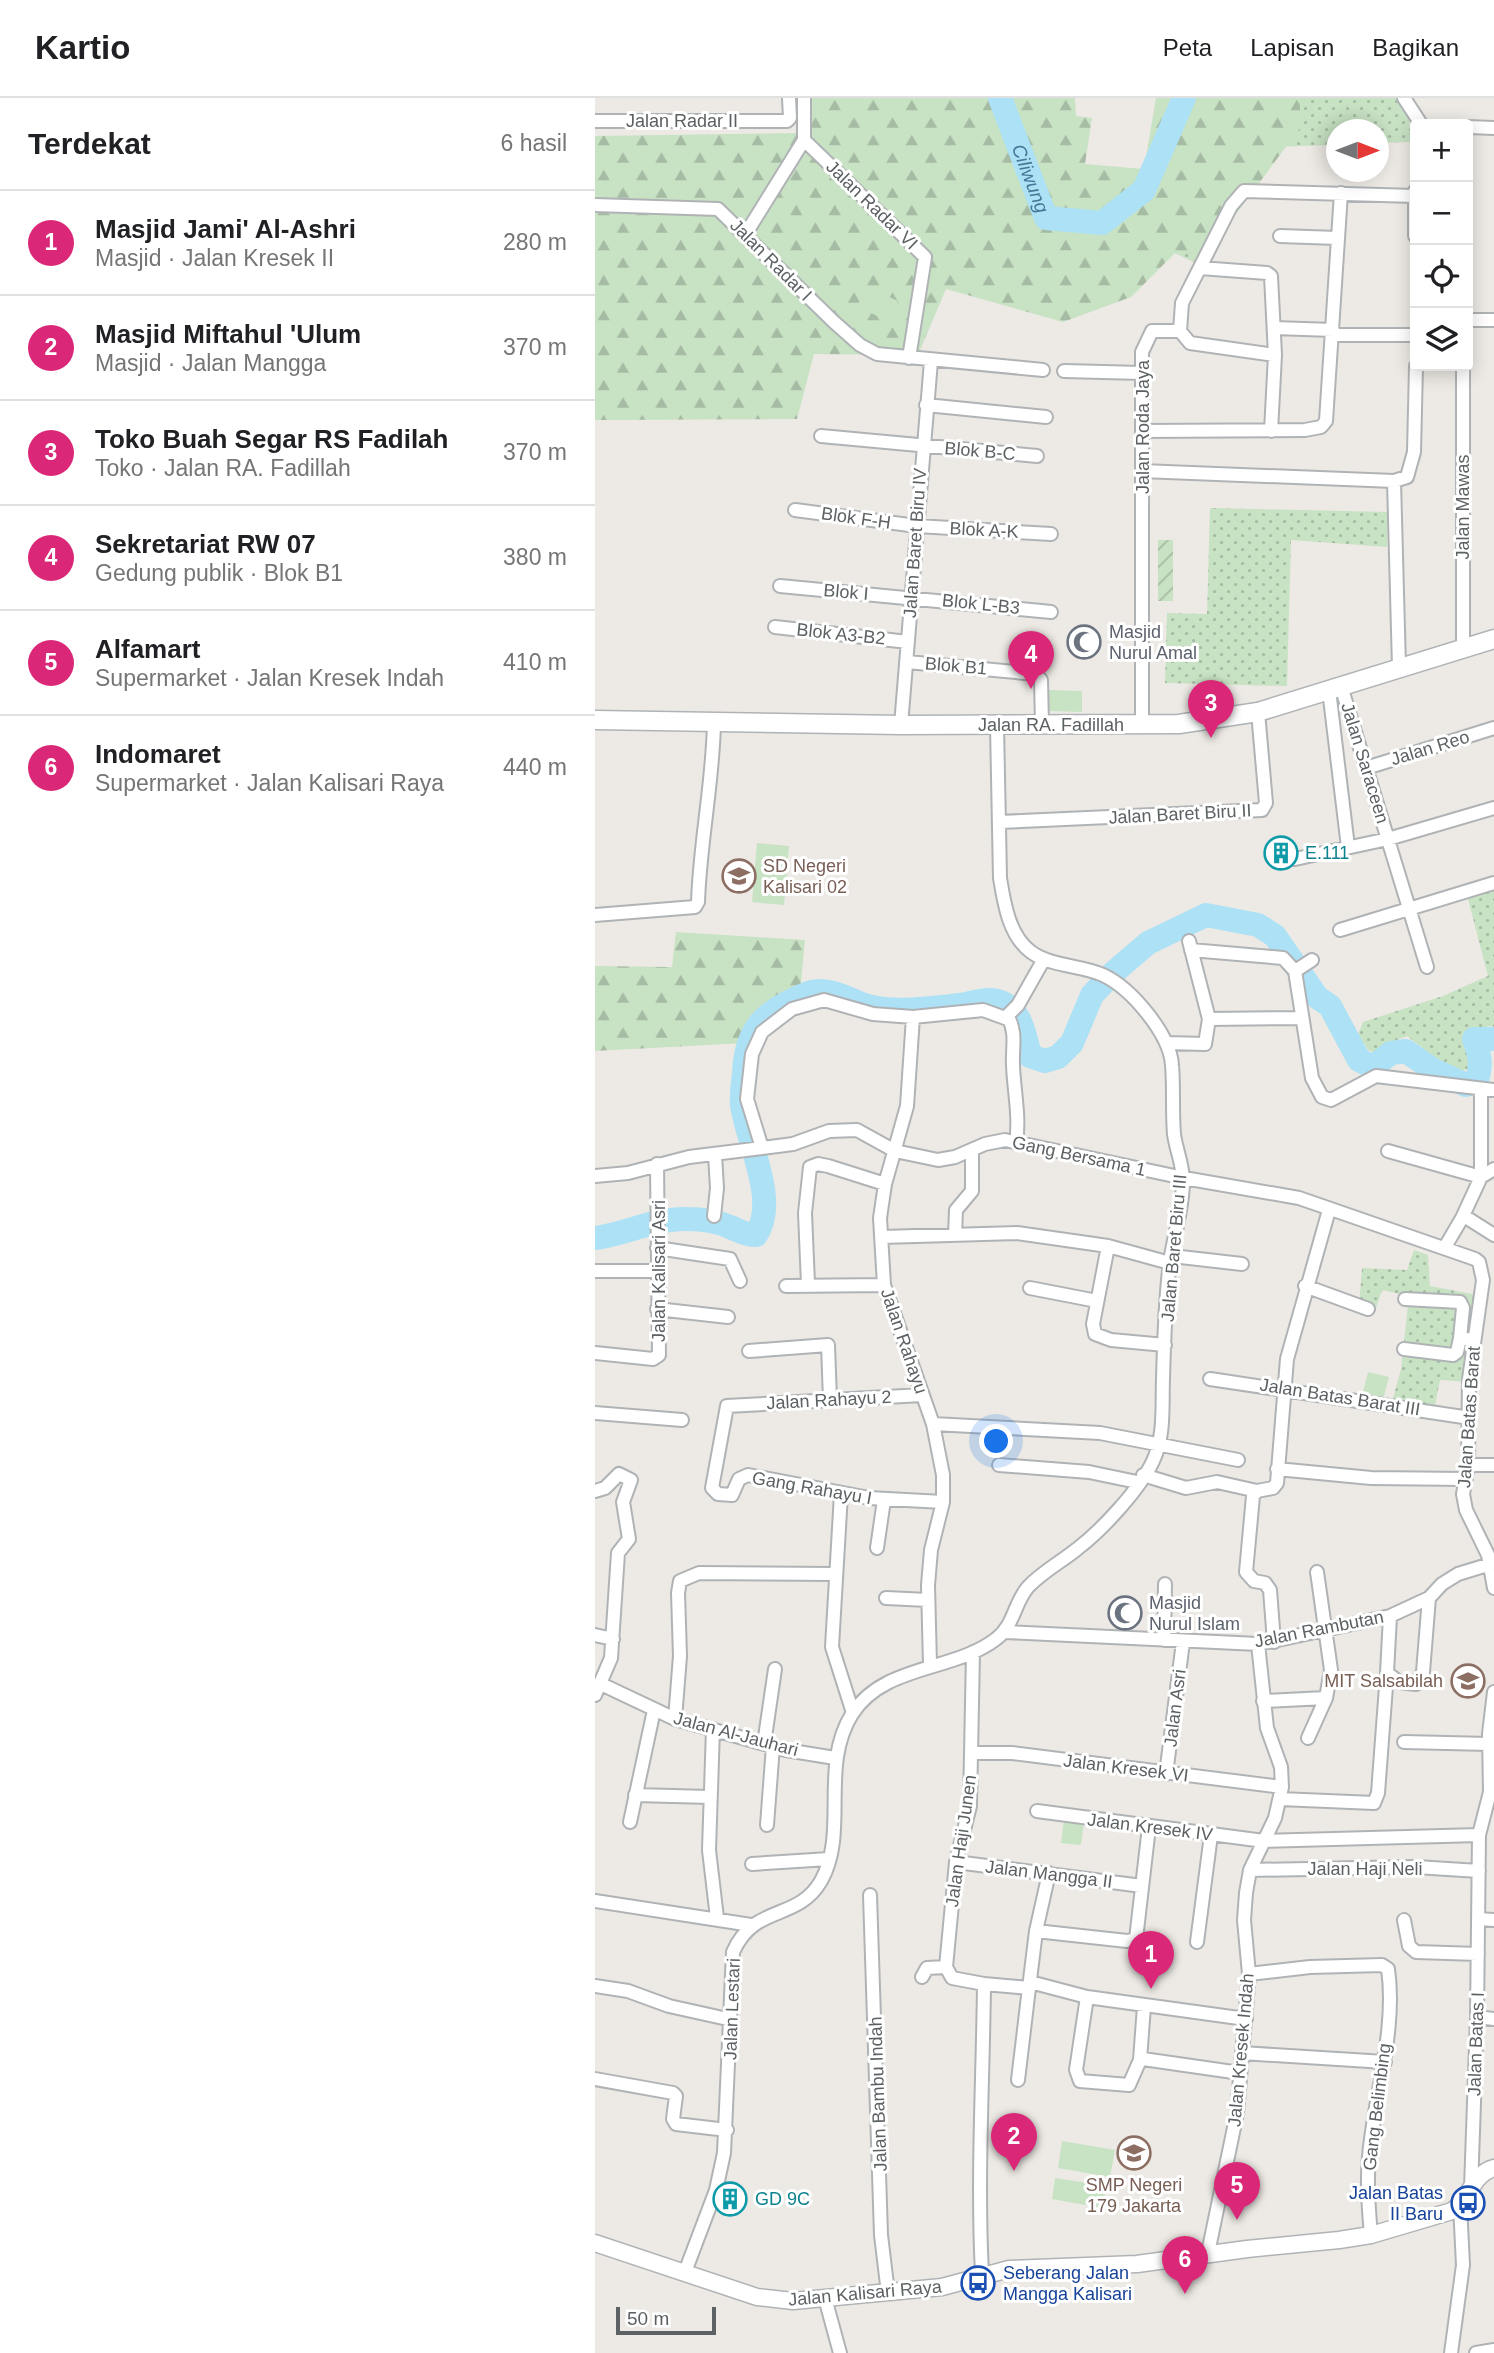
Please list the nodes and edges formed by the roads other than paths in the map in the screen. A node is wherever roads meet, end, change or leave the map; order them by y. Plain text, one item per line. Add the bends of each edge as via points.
1 (789, 98) edge
2 (804, 98) edge
3 (1404, 98) edge
4 (1418, 119) edge
5 (595, 121) edge
6 (1473, 127) edge
7 (1494, 128) edge
8 (804, 140) junction
9 (1341, 193) junction
10 (1410, 194) edge
11 (595, 205) edge
12 (745, 235) junction
13 (1280, 236) dead end
14 (1337, 238) junction
15 (1200, 268) junction
16 (1473, 320) edge
17 (1494, 320) edge
18 (1274, 328) junction
19 (1180, 331) junction
20 (1332, 332) junction
21 (1410, 335) edge
22 (1275, 355) junction
23 (909, 358) junction
24 (932, 361) junction
25 (1043, 370) dead end
26 (1064, 371) dead end
27 (1416, 371) edge
28 (1463, 371) edge
29 (1142, 373) junction
30 (926, 405) junction
31 (1046, 417) dead end
32 (1142, 431) junction
33 (1271, 431) junction
34 (821, 436) dead end
35 (923, 446) junction
36 (1037, 456) dead end
37 (1142, 471) junction
38 (1394, 481) junction
39 (795, 510) dead end
40 (917, 527) junction
41 (1051, 534) dead end
42 (780, 586) dead end
43 (911, 597) junction
44 (1051, 611) dead end
45 (775, 627) dead end
46 (1494, 639) edge
47 (908, 642) junction
48 (1462, 648) junction
49 (907, 662) junction
50 (1399, 667) junction
51 (1335, 688) junction
52 (1258, 712) junction
53 (595, 720) edge
54 (714, 722) junction
55 (1142, 724) junction
56 (901, 725) junction
57 (997, 725) junction
58 (1042, 725) junction
59 (1494, 728) edge
60 (1367, 768) junction
61 (1494, 808) edge
62 (999, 822) junction
63 (1388, 839) junction
64 (1348, 847) junction
65 (1295, 859) dead end
66 (1494, 883) edge
67 (1410, 910) junction
68 (595, 915) edge
69 (1341, 930) dead end
70 (1044, 959) junction
71 (1313, 960) dead end
72 (1427, 967) dead end
73 (1296, 970) junction
74 (1012, 1012) junction
75 (913, 1017) junction
76 (1300, 1018) junction
77 (1209, 1019) junction
78 (1168, 1043) junction
79 (1488, 1090) edge
80 (1016, 1143) junction
81 (758, 1148) junction
82 (972, 1150) junction
83 (895, 1151) junction
84 (1388, 1151) dead end
85 (715, 1155) junction
86 (657, 1164) junction
87 (1494, 1169) edge
88 (595, 1176) edge
89 (1481, 1177) junction
90 (1184, 1178) junction
91 (885, 1184) junction
92 (1329, 1210) junction
93 (714, 1216) dead end
94 (1464, 1216) junction
95 (955, 1235) junction
96 (1494, 1235) edge
97 (882, 1237) junction
98 (1108, 1246) junction
99 (1445, 1247) junction
100 (657, 1248) junction
101 (1171, 1259) junction
102 (1242, 1264) dead end
103 (595, 1271) edge
104 (658, 1271) junction
105 (740, 1281) dead end
106 (808, 1284) junction
107 (884, 1285) junction
108 (786, 1286) dead end
109 (1305, 1286) junction
110 (1030, 1288) dead end
111 (1405, 1298) dead end
112 (1097, 1301) junction
113 (657, 1309) junction
114 (1368, 1309) dead end
115 (728, 1317) dead end
116 (1460, 1338) junction
117 (1474, 1340) junction
118 (1165, 1345) junction
119 (1404, 1349) dead end
120 (749, 1351) dead end
121 (595, 1353) edge
122 (1210, 1378) dead end
123 (1283, 1388) junction
124 (922, 1395) junction
125 (830, 1400) junction
126 (595, 1413) edge
127 (1470, 1418) junction
128 (683, 1420) dead end
129 (933, 1424) junction
130 (1157, 1446) junction
131 (1238, 1460) dead end
132 (999, 1465) dead end
133 (1468, 1465) junction
134 (1494, 1465) edge
135 (1277, 1469) junction
136 (715, 1474) joint
137 (1140, 1478) junction
138 (1466, 1479) junction
139 (595, 1490) edge
140 (1257, 1491) junction
141 (841, 1494) junction
142 (884, 1500) junction
143 (943, 1502) junction
144 (877, 1548) dead end
145 (1492, 1564) edge
146 (1317, 1572) dead end
147 (835, 1574) junction
148 (1165, 1584) dead end
149 (1494, 1588) edge
150 (885, 1598) dead end
151 (1429, 1598) junction
152 (928, 1600) junction
153 (1390, 1616) junction
154 (1327, 1631) junction
155 (1005, 1632) junction
156 (595, 1635) edge
157 (613, 1639) junction
158 (1164, 1640) junction
159 (1183, 1642) junction
160 (1274, 1642) junction
161 (1258, 1644) junction
162 (973, 1652) junction
163 (930, 1665) junction
164 (775, 1669) dead end
165 (1387, 1673) junction
166 (598, 1690) edge
167 (1494, 1692) edge
168 (1326, 1698) junction
169 (1263, 1701) junction
170 (654, 1710) junction
171 (853, 1713) junction
172 (675, 1719) junction
173 (713, 1729) junction
174 (1308, 1738) dead end
175 (1404, 1742) dead end
176 (1489, 1744) junction
177 (769, 1745) junction
178 (971, 1753) junction
179 (835, 1758) junction
180 (1166, 1774) junction
181 (1281, 1793) junction
182 (1492, 1793) edge
183 (635, 1795) junction
184 (710, 1797) junction
185 (1037, 1811) dead end
186 (630, 1822) dead end
187 (767, 1825) dead end
188 (1149, 1827) junction
189 (1211, 1835) junction
190 (1479, 1835) junction
191 (1264, 1841) junction
192 (829, 1859) junction
193 (956, 1862) junction
194 (752, 1864) dead end
195 (1250, 1870) junction
196 (1479, 1871) junction
197 (1049, 1873) junction
198 (1142, 1886) junction
199 (870, 1895) dead end
200 (595, 1901) edge
201 (717, 1918) junction
202 (1478, 1919) junction
203 (1404, 1920) dead end
204 (1494, 1920) edge
205 (751, 1925) junction
206 (1036, 1931) junction
207 (1197, 1942) dead end
208 (1478, 1954) junction
209 (946, 1967) junction
210 (1249, 1974) junction
211 (922, 1977) dead end
212 (984, 1984) junction
213 (1029, 1985) junction
214 (595, 1986) edge
215 (1087, 1997) junction
216 (1144, 2006) junction
217 (1477, 2017) junction
218 (1494, 2018) edge
219 (1246, 2019) junction
220 (732, 2020) junction
221 (1243, 2053) junction
222 (1140, 2060) junction
223 (1385, 2063) junction
224 (1240, 2073) junction
225 (595, 2079) edge
226 (1017, 2080) dead end
227 (727, 2130) junction
228 (1494, 2168) edge
229 (1466, 2197) junction
230 (1371, 2235) junction
231 (595, 2243) edge
232 (1208, 2253) junction
233 (685, 2272) junction
234 (982, 2274) junction
235 (888, 2293) junction
236 (825, 2298) junction
237 (1494, 2350) edge
238 (841, 2353) edge
239 (1451, 2353) edge
240 (1476, 2353) edge

1 - 5 street, Jalan Radar II via 789,120
2 - 8 street
3 - 4 street
6 - 7 street
8 - 12 street
8 - 23 street, Jalan Radar VI via 925,257
9 - 10 street
9 - 14 street
9 - 15 street via 1244,191 1231,206
11 - 12 street, Jalan Radar I via 718,209
12 - 23 street, Jalan Radar I via 860,345 877,354
13 - 14 street
14 - 20 street
15 - 18 street via 1270,274
15 - 19 street via 1182,303
16 - 17 street
18 - 20 street
18 - 22 street
19 - 22 street via 1190,343
19 - 29 street, Jalan Roda Jaya via 1148,334
20 - 21 street
20 - 33 street via 1326,421 1315,429
22 - 33 street
23 - 24 street, Jalan Radar I
24 - 25 street, Jalan Radar I
24 - 30 street, Jalan Baret Biru IV
26 - 29 street
27 - 38 street via 1413,464 1407,477
28 - 48 street, Jalan Mawas
29 - 32 street, Jalan Roda Jaya
30 - 31 street
30 - 35 street, Jalan Baret Biru IV
32 - 33 street
32 - 37 street, Jalan Roda Jaya
34 - 35 street, Blok B-C
35 - 36 street, Blok B-C
35 - 40 street, Jalan Baret Biru IV
37 - 38 street
37 - 55 street, Jalan Roda Jaya
38 - 50 street
39 - 40 street, Blok F-H
40 - 41 street, Blok A-K
40 - 43 street, Jalan Baret Biru IV
42 - 43 street, Blok I
43 - 44 street, Blok L-B3
43 - 47 street, Jalan Baret Biru IV
45 - 47 street, Blok A3-B2
46 - 48 main road, Jalan RA. Fadillah
47 - 49 street, Jalan Baret Biru IV
48 - 50 main road, Jalan RA. Fadillah
49 - 56 street, Jalan Baret Biru IV
49 - 58 street, Blok B1 via 1036,674 1041,680
50 - 51 main road, Jalan RA. Fadillah
51 - 52 main road, Jalan RA. Fadillah
51 - 60 street, Jalan Saraceen
51 - 64 street
52 - 55 main road, Jalan RA. Fadillah
52 - 62 street, Jalan Baret Biru II via 1266,803 1262,810
53 - 54 main road, Jalan RA. Fadillah
54 - 56 main road, Jalan RA. Fadillah
54 - 68 street via 711,788 695,907
55 - 58 main road, Jalan RA. Fadillah
56 - 57 main road, Jalan RA. Fadillah
57 - 58 main road, Jalan RA. Fadillah
57 - 62 street
59 - 60 street, Jalan Reo
60 - 63 street, Jalan Saraceen
61 - 63 street, Jalan Saraceen
62 - 70 street via 1000,878 1007,914 1020,941
63 - 64 street, Jalan Saraceen
63 - 67 street, Jalan Saraceen
64 - 65 street, Jalan Saraceen
66 - 67 street
67 - 69 street
67 - 72 street, Jalan Saraceen
70 - 74 street
70 - 78 street via 1105,976 1117,984
71 - 73 street
73 - 76 street
73 - 77 street via 1283,958 1190,946
74 - 75 street
74 - 80 street via 1012,1065 1019,1116
75 - 81 street via 864,1012 824,1000 802,1004 769,1023 752,1054 748,1084
75 - 83 street, Jalan Rahayu via 909,1093
76 - 77 street
76 - 79 street via 1314,1086 1318,1095 1331,1100 1376,1076
77 - 78 street via 1205,1044
78 - 90 street, Jalan Baret Biru III via 1174,1136
79 - 89 street
80 - 82 street, Gang Bersama 1 via 993,1141
80 - 90 street, Gang Bersama 1
81 - 83 street, Gang Bersama 1 via 849,1129
81 - 85 street, Gang Bersama 1
82 - 83 street, Gang Bersama 1 via 938,1160
82 - 95 street via 972,1191 956,1210
83 - 91 street, Jalan Rahayu
84 - 89 street
85 - 86 street, Gang Bersama 1
85 - 93 street
86 - 88 street, Gang Bersama 1
86 - 100 street, Jalan Kalisari Asri
87 - 89 street
89 - 94 street
90 - 92 street, Gang Bersama 1 via 1281,1194
90 - 101 street, Jalan Baret Biru III
91 - 97 street, Jalan Rahayu
91 - 106 street via 828,1166 810,1167 805,1213
92 - 99 street, Gang Bersama 1
92 - 109 street
94 - 96 street
94 - 99 street
95 - 97 street
95 - 98 street via 1005,1232
97 - 107 street, Jalan Rahayu
98 - 101 street
98 - 112 street
99 - 117 street, Jalan Batas Barat via 1479,1262 1483,1280
100 - 104 street, Jalan Kalisari Asri
100 - 105 street via 730,1259
101 - 102 street
101 - 118 street, Jalan Baret Biru III
103 - 104 street
104 - 113 street, Jalan Kalisari Asri
106 - 107 street
106 - 108 street
107 - 124 street, Jalan Rahayu
109 - 114 street
109 - 123 street
110 - 112 street
111 - 116 street via 1460,1302
112 - 118 street via 1093,1328 1098,1336
113 - 115 street
113 - 121 street, Jalan Kalisari Asri via 658,1357
116 - 117 street
116 - 119 street via 1455,1354
117 - 127 street, Jalan Batas Barat
118 - 130 street, Jalan Baret Biru III
120 - 125 street via 828,1345
122 - 123 street, Jalan Batas Barat III
123 - 127 street, Jalan Batas Barat III
123 - 135 street
124 - 125 street, Jalan Rahayu 2
124 - 129 street, Jalan Rahayu
125 - 136 street, Jalan Rahayu 2 via 727,1406
126 - 128 street
127 - 133 street, Jalan Batas Barat
129 - 130 street via 1100,1433
129 - 143 street, Jalan Rahayu
130 - 131 street
130 - 137 street, Jalan Baret Biru III via 1153,1461
132 - 137 street
133 - 134 street
133 - 138 street, Jalan Batas Barat
135 - 138 street via 1371,1478
135 - 140 street via 1275,1486
136 - 141 street, Gang Rahayu I via 712,1491 726,1496 734,1494 739,1479 748,1475
137 - 140 street via 1186,1488 1217,1482
137 - 155 street, Jalan Baret Biru III via 1107,1522 1028,1587
138 - 145 street, Jalan Batas Barat via 1466,1510
139 - 157 street via 602,1490 619,1474 631,1480 623,1502 630,1532 618,1553
140 - 160 street via 1246,1572 1270,1590
141 - 142 street, Gang Rahayu I
141 - 147 street
142 - 143 street, Gang Rahayu I
142 - 144 street
143 - 152 street, Jalan Rahayu via 931,1550
145 - 149 street
145 - 151 street, Jalan Rambutan via 1458,1574
146 - 154 street
147 - 171 street via 832,1647
147 - 172 street via 699,1573 680,1581
148 - 158 street
150 - 152 street
151 - 153 street, Jalan Rambutan
151 - 165 street via 1421,1680 1416,1684 1399,1682
152 - 163 street, Jalan Rahayu
153 - 154 street, Jalan Rambutan
153 - 165 street
154 - 160 street, Jalan Rambutan
154 - 168 street via 1331,1671
155 - 158 street, Jalan Rambutan
155 - 162 street
156 - 157 street
157 - 166 street
158 - 159 street, Jalan Rambutan
159 - 161 street, Jalan Rambutan
159 - 180 street, Jalan Asri
160 - 161 street, Jalan Rambutan
161 - 169 street
162 - 163 street
162 - 178 street, Jalan Haji Junen
163 - 171 street via 885,1685
164 - 177 street
165 - 181 street, Jalan Kresek VI via 1374,1803
166 - 170 street, Jalan Al-Jauhari via 618,1690
167 - 176 street, Jalan Batas I
168 - 169 street
168 - 174 street
169 - 181 street via 1281,1767
170 - 172 street, Jalan Al-Jauhari
170 - 183 street
171 - 179 street
172 - 173 street, Jalan Al-Jauhari
173 - 177 street, Jalan Al-Jauhari
173 - 184 street
175 - 176 street
176 - 182 street, Jalan Batas I
177 - 179 street, Jalan Al-Jauhari
177 - 187 street
178 - 180 street, Jalan Kresek VI via 1011,1753
178 - 193 street, Jalan Haji Junen via 970,1806
179 - 192 street
180 - 181 street, Jalan Kresek VI
181 - 191 street, Jalan Kresek Indah
182 - 190 street, Jalan Batas I
183 - 184 street
183 - 186 street
184 - 201 street via 709,1850
185 - 188 street, Jalan Kresek IV
188 - 189 street, Jalan Kresek IV
188 - 198 street
189 - 191 street, Jalan Kresek IV
189 - 207 street
190 - 191 street, Jalan Kresek IV
190 - 196 street, Jalan Batas I
191 - 195 street, Jalan Kresek Indah
192 - 194 street
192 - 205 street via 822,1879 804,1901
193 - 197 street, Jalan Mangga II
193 - 209 street, Jalan Haji Junen
195 - 196 street, Jalan Haji Neli via 1416,1867
195 - 210 street, Jalan Kresek Indah via 1244,1920
196 - 202 street, Jalan Batas I
197 - 198 street, Jalan Mangga II
197 - 206 street
198 - 206 street via 1133,1941
199 - 235 street, Jalan Bambu Indah via 881,2235
200 - 201 street
201 - 205 street
202 - 204 street
202 - 208 street, Jalan Batas I
203 - 208 street via 1409,1946 1416,1952
205 - 220 street, Jalan Lestari via 733,1952
206 - 213 street
208 - 217 street, Jalan Batas I
209 - 211 street via 927,1968
209 - 212 street via 948,1975 959,1980
210 - 219 street, Jalan Kresek Indah
210 - 223 street, Gang Belimbing via 1382,1965 1389,1978
212 - 213 street
212 - 234 street via 978,2151
213 - 215 street
213 - 226 street
214 - 220 street
215 - 216 street
215 - 222 street via 1077,2078 1129,2085
216 - 219 street
216 - 222 street
217 - 218 street
217 - 229 street, Jalan Batas I
219 - 221 street, Jalan Kresek Indah
220 - 227 street, Jalan Lestari
221 - 223 street
221 - 224 street, Jalan Kresek Indah
222 - 224 street
223 - 230 street, Gang Belimbing via 1367,2182
224 - 232 street, Jalan Kresek Indah via 1231,2153
225 - 227 street via 673,2092 677,2099 674,2123
227 - 233 street, Jalan Lestari via 716,2190
228 - 229 street, Jalan Kalisari Raya via 1480,2174
229 - 230 street, Jalan Kalisari Raya via 1444,2215
229 - 239 street, Jalan Batas I via 1463,2265
230 - 232 street, Jalan Kalisari Raya
231 - 233 street, Jalan Kalisari Raya
232 - 234 street, Jalan Kalisari Raya via 1137,2264 1036,2266
233 - 236 street, Jalan Kalisari Raya via 767,2299
234 - 235 street, Jalan Kalisari Raya via 942,2287
235 - 236 street, Jalan Kalisari Raya
236 - 238 street
237 - 240 street

